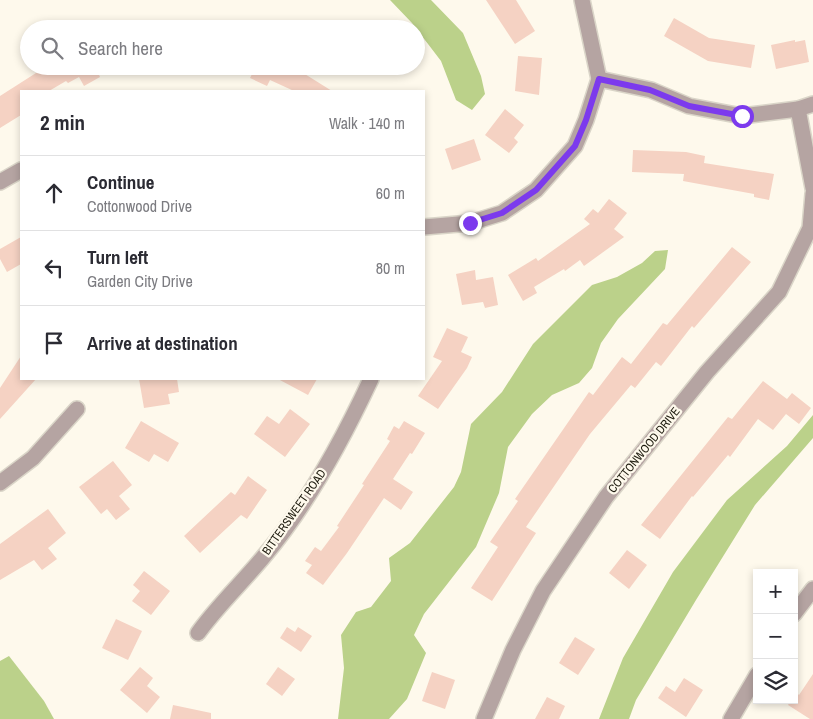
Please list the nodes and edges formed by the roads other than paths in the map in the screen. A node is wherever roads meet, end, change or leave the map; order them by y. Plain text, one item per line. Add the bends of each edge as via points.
1 (582, 0) edge
2 (599, 79) junction
3 (813, 104) edge
4 (798, 109) junction
5 (20, 171) edge
6 (0, 182) edge
7 (813, 188) edge
8 (813, 194) edge
9 (425, 226) edge
10 (371, 380) edge
11 (77, 409) dead end
12 (0, 483) edge
13 (813, 588) edge
14 (798, 609) edge
15 (198, 633) dead end
16 (753, 682) edge
17 (484, 719) edge
18 (731, 719) edge

1 - 2 street
2 - 4 street via 650,90 689,106 742,116
2 - 9 street via 575,146 536,190 502,213 470,223
3 - 4 street
4 - 7 street
5 - 6 street
8 - 17 street, COTTONWOOD DRIVE via 810,228 779,292 707,372 606,497 543,591 513,650
10 - 15 street, BITTERSWEET ROAD via 317,481 266,554 216,608
11 - 12 street via 33,458
13 - 14 street
16 - 18 street

